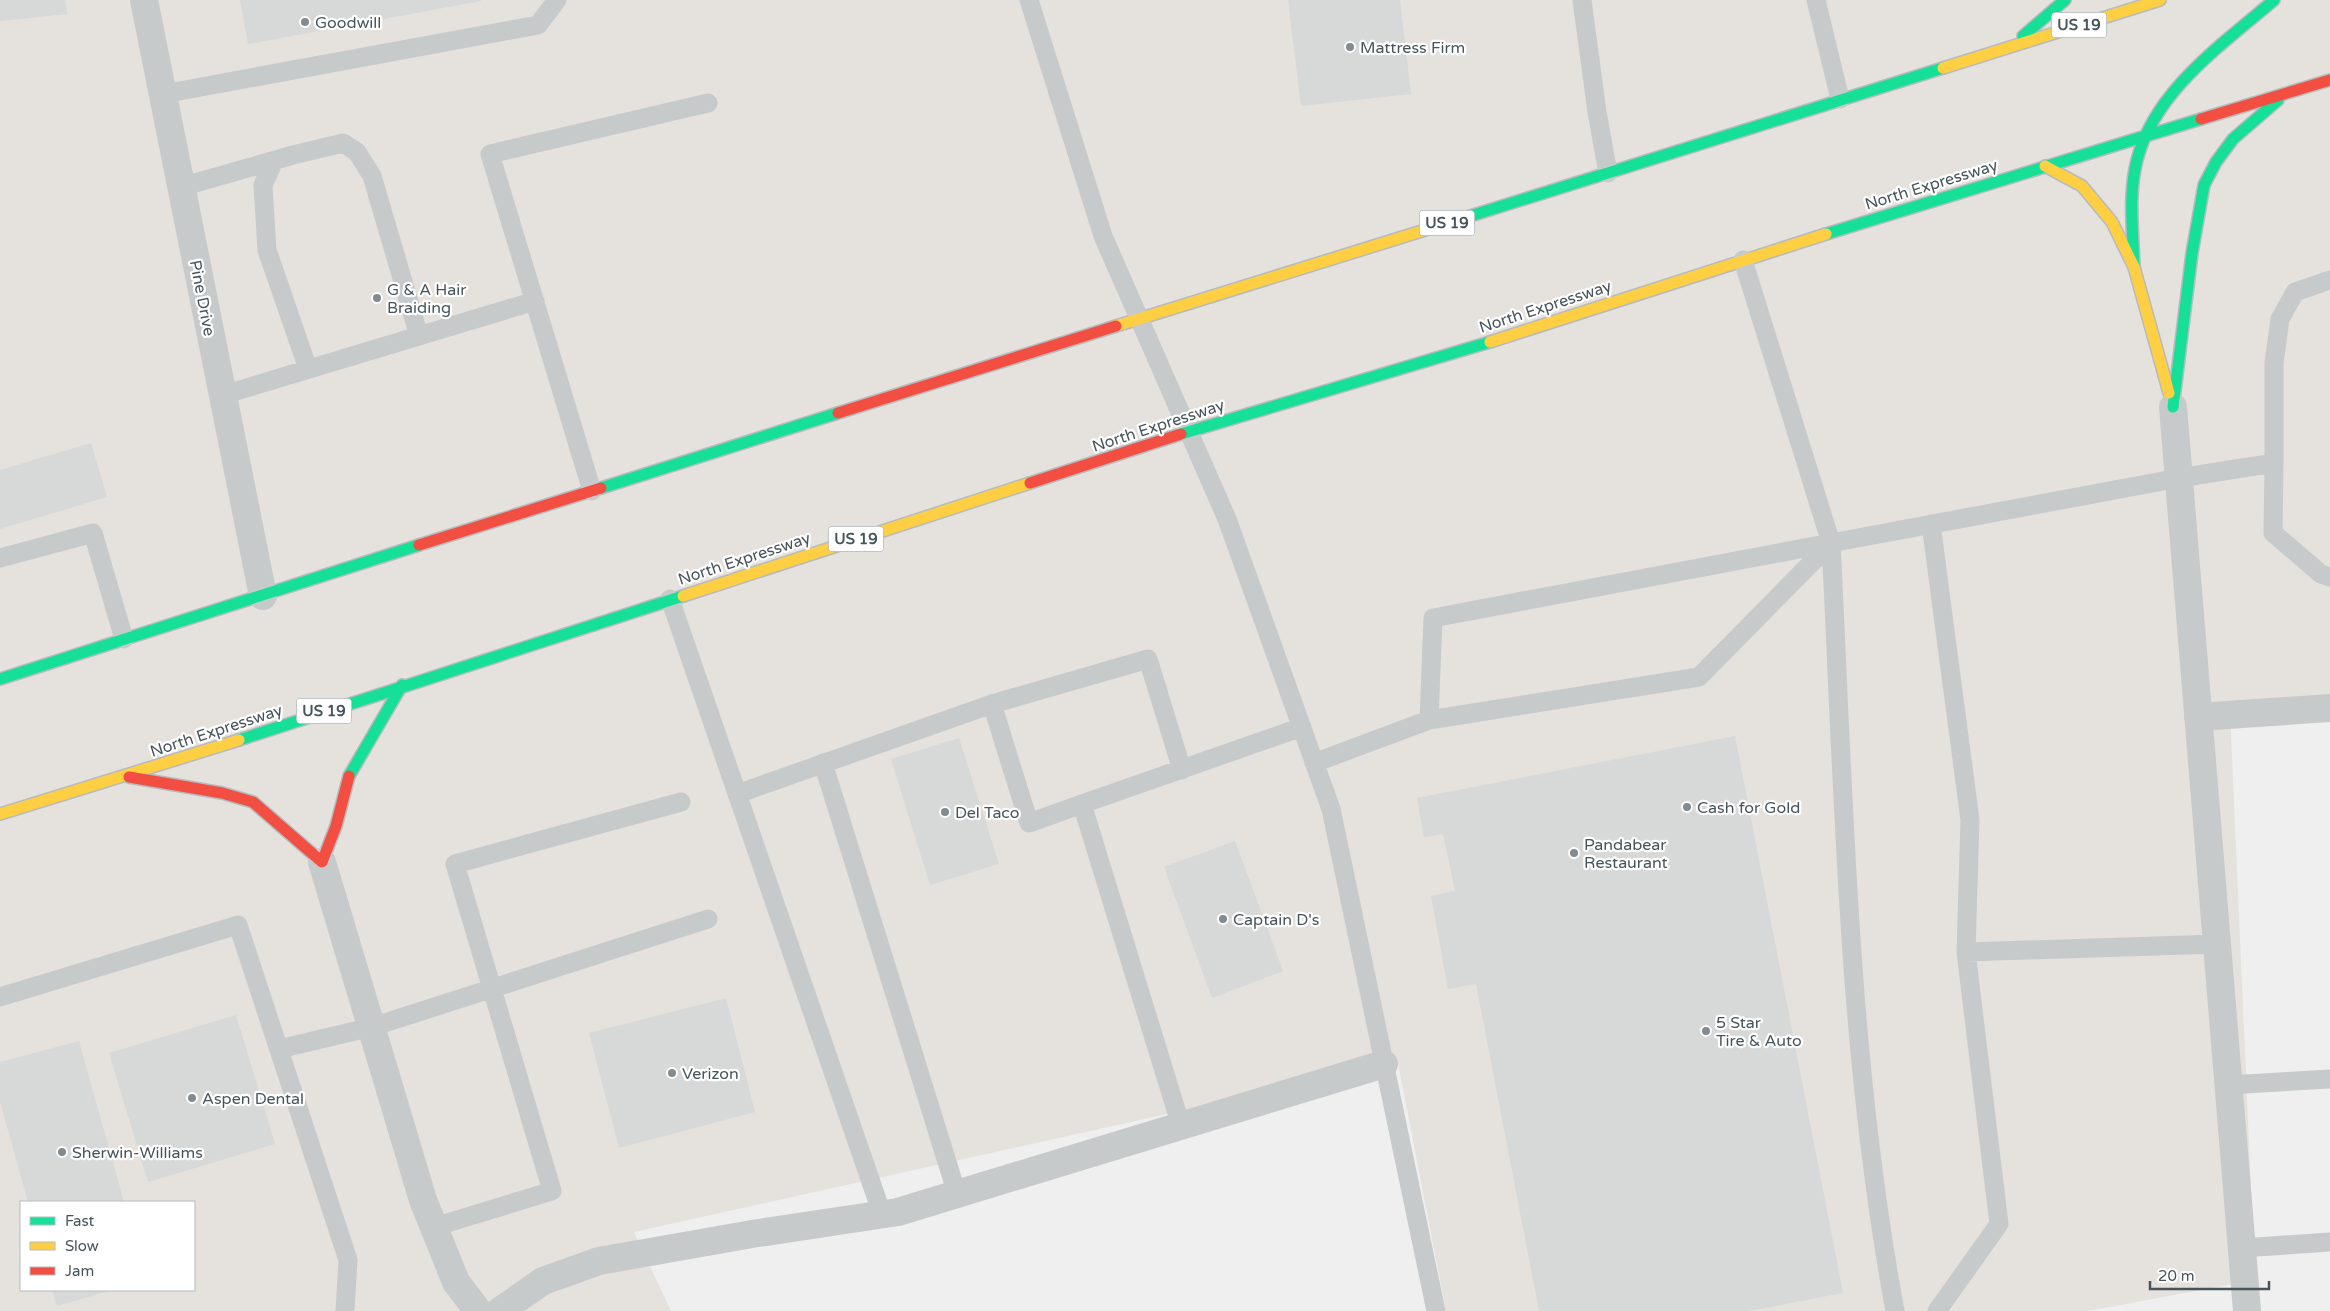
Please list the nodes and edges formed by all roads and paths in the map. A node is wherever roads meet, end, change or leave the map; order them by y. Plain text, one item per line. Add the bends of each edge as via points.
1 (144, 0) edge
2 (557, 0) edge
3 (1029, 0) edge
4 (1582, 0) edge
5 (1816, 0) edge
6 (2065, 0) edge
7 (2160, 0) edge
8 (2274, 0) edge
9 (1999, 50) junction
10 (2330, 80) edge
11 (2286, 93) junction
12 (162, 94) junction
13 (1840, 99) junction
14 (708, 103) dead end
15 (2144, 136) junction
16 (274, 161) junction
17 (2045, 166) junction
18 (1608, 173) junction
19 (181, 187) junction
20 (1743, 260) junction
21 (2134, 267) junction
22 (2330, 280) edge
23 (535, 301) junction
24 (1138, 319) junction
25 (419, 336) junction
26 (308, 369) junction
27 (223, 395) junction
28 (2173, 407) junction
29 (1188, 432) junction
30 (2274, 463) junction
31 (2179, 478) junction
32 (592, 491) junction
33 (1931, 524) junction
34 (1831, 543) junction
35 (0, 558) edge
36 (2330, 577) edge
37 (263, 596) junction
38 (670, 599) junction
39 (124, 639) junction
40 (0, 679) edge
41 (402, 685) junction
42 (992, 704) junction
43 (2330, 708) edge
44 (2198, 717) junction
45 (1429, 720) junction
46 (1302, 728) junction
47 (1314, 762) junction
48 (823, 763) junction
49 (1182, 770) junction
50 (125, 777) junction
51 (737, 794) junction
52 (681, 802) dead end
53 (1082, 804) junction
54 (0, 814) edge
55 (322, 862) junction
56 (708, 919) dead end
57 (2217, 944) junction
58 (1966, 952) junction
59 (492, 989) junction
60 (0, 997) edge
61 (372, 1027) junction
62 (279, 1049) junction
63 (1384, 1064) junction
64 (2330, 1079) edge
65 (2228, 1086) junction
66 (1181, 1126) junction
67 (957, 1194) junction
68 (882, 1214) junction
69 (434, 1226) junction
70 (2330, 1242) edge
71 (2242, 1248) junction
72 (345, 1311) edge
73 (478, 1311) edge
74 (500, 1311) edge
75 (1436, 1311) edge
76 (1896, 1311) edge
77 (1936, 1311) edge
78 (2247, 1311) edge

1 - 12 street, Pine Drive
2 - 12 lane via 538,25
3 - 24 lane via 1103,236
4 - 18 lane
5 - 13 lane
6 - 9 highway via 2028,34
7 - 9 highway, US 19
8 - 15 highway via 2188,75
9 - 13 highway, US 19
10 - 11 highway, North Expressway / US 19
11 - 15 highway, North Expressway / US 19
11 - 28 highway via 2233,139 2204,185
12 - 19 street, Pine Drive
13 - 18 highway, US 19
14 - 23 lane via 490,154
15 - 17 highway, North Expressway / US 19
15 - 21 highway via 2136,161
16 - 19 lane
16 - 25 lane via 343,144 357,152 372,176
16 - 26 lane via 263,185 267,250
17 - 20 highway, North Expressway / US 19
17 - 21 highway via 2082,186 2112,222
18 - 24 highway, US 19
19 - 27 street, Pine Drive
20 - 29 highway, North Expressway / US 19 via 1503,338
20 - 34 lane
21 - 28 highway
22 - 30 lane via 2295,292 2280,319 2274,363
23 - 25 lane
23 - 32 lane
24 - 29 lane
24 - 32 highway, US 19
25 - 26 lane
26 - 27 lane
27 - 37 street, Pine Drive
28 - 31 street
29 - 38 highway, North Expressway / US 19
29 - 46 lane via 1227,518
30 - 31 lane
30 - 36 lane via 2273,532 2321,574
31 - 33 lane
31 - 44 street
32 - 37 highway, US 19
33 - 34 lane
33 - 58 lane via 1970,820
34 - 45 lane via 1699,677
34 - 45 lane via 1433,618
34 - 76 lane via 1850,943 1862,1084
35 - 39 lane via 93,533
37 - 39 highway, US 19
38 - 41 highway, North Expressway / US 19
38 - 51 lane
39 - 40 highway, US 19
41 - 50 highway, North Expressway / US 19
41 - 55 highway via 350,771 336,826
42 - 48 lane
42 - 49 lane via 1148,659
42 - 53 lane via 1029,823
43 - 44 street
44 - 57 street
45 - 47 lane
46 - 47 lane
46 - 49 lane
47 - 63 lane via 1331,809
48 - 51 lane
48 - 67 lane
49 - 53 lane
50 - 54 highway, North Expressway / US 19
50 - 55 highway via 222,793 253,802
51 - 68 lane
52 - 59 lane via 455,864
53 - 66 lane
55 - 61 street
56 - 59 lane
57 - 58 lane
57 - 65 street
58 - 77 lane via 1999,1224
59 - 61 lane
59 - 69 lane via 552,1191
60 - 62 lane via 238,925
61 - 62 lane
61 - 69 street
62 - 72 lane via 348,1260
63 - 66 street
63 - 75 lane
64 - 65 lane
65 - 71 street
66 - 67 street
67 - 68 street
68 - 74 street via 599,1261 543,1281
69 - 73 street via 456,1282
70 - 71 lane
71 - 78 street

